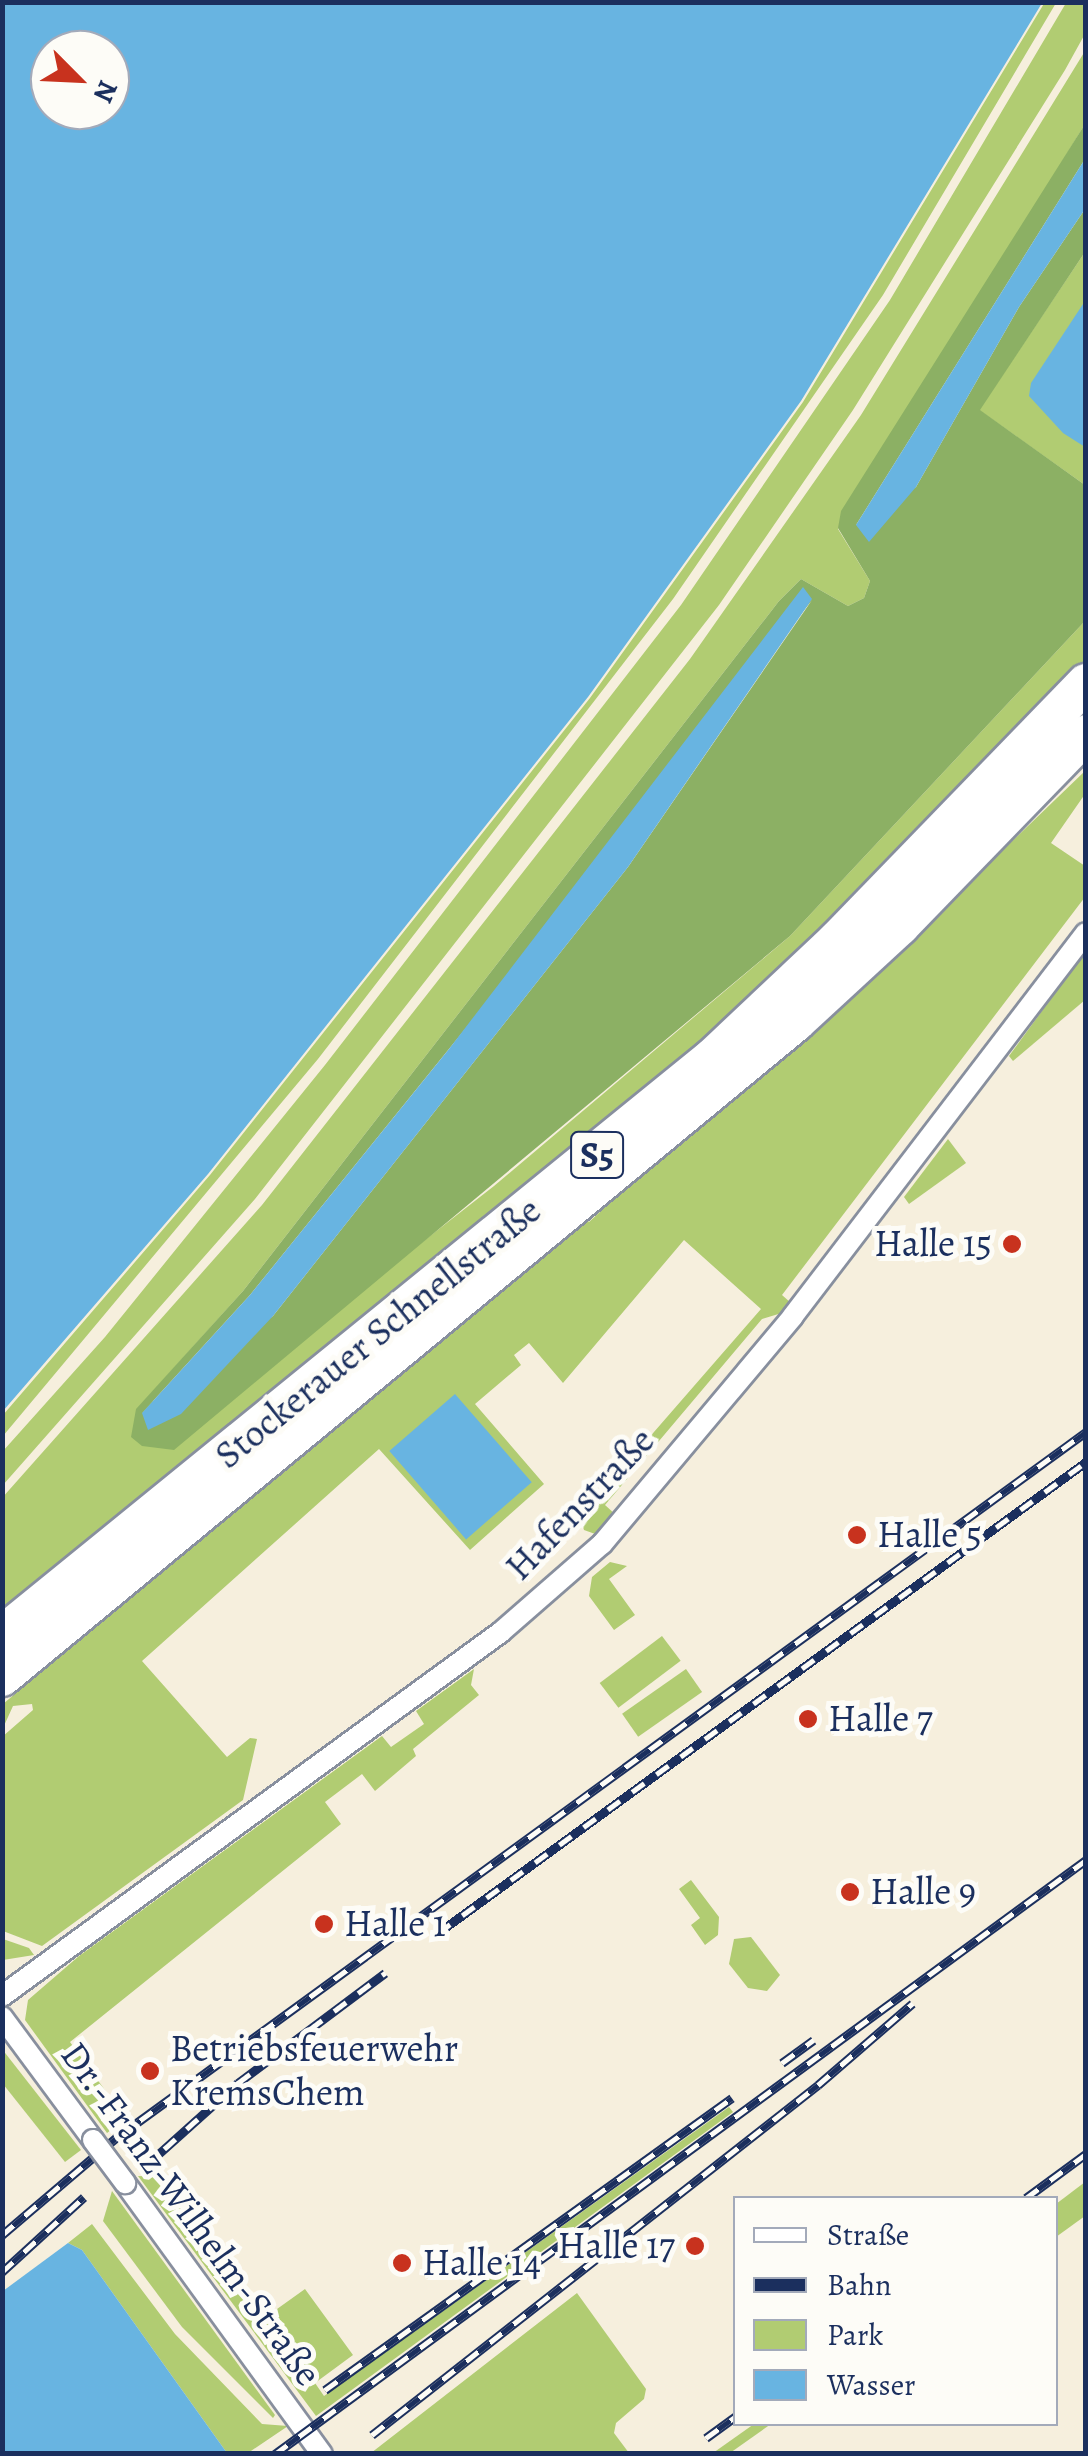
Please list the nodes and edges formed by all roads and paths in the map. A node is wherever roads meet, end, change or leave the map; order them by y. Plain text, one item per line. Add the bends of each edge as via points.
1 (1086, 683) edge
2 (1086, 734) edge
3 (1086, 757) edge
4 (1041, 782) junction
5 (1086, 933) edge
6 (2, 1635) edge
7 (2, 1678) edge
8 (2, 1996) edge
9 (2, 2016) edge
10 (322, 2454) edge

1 - 6 highway, Stockerauer Schnellstraße / S5 via 837,940 713,1056
2 - 4 highway, Stockerauer Schnellstraße / S5
3 - 4 highway
4 - 7 highway, Stockerauer Schnellstraße / S5 via 900,926 711,1095
5 - 8 street, Hafenstraße via 794,1316 602,1544 501,1632
9 - 10 street, Dr.-Franz-Wilhelm-Straße, bridge

